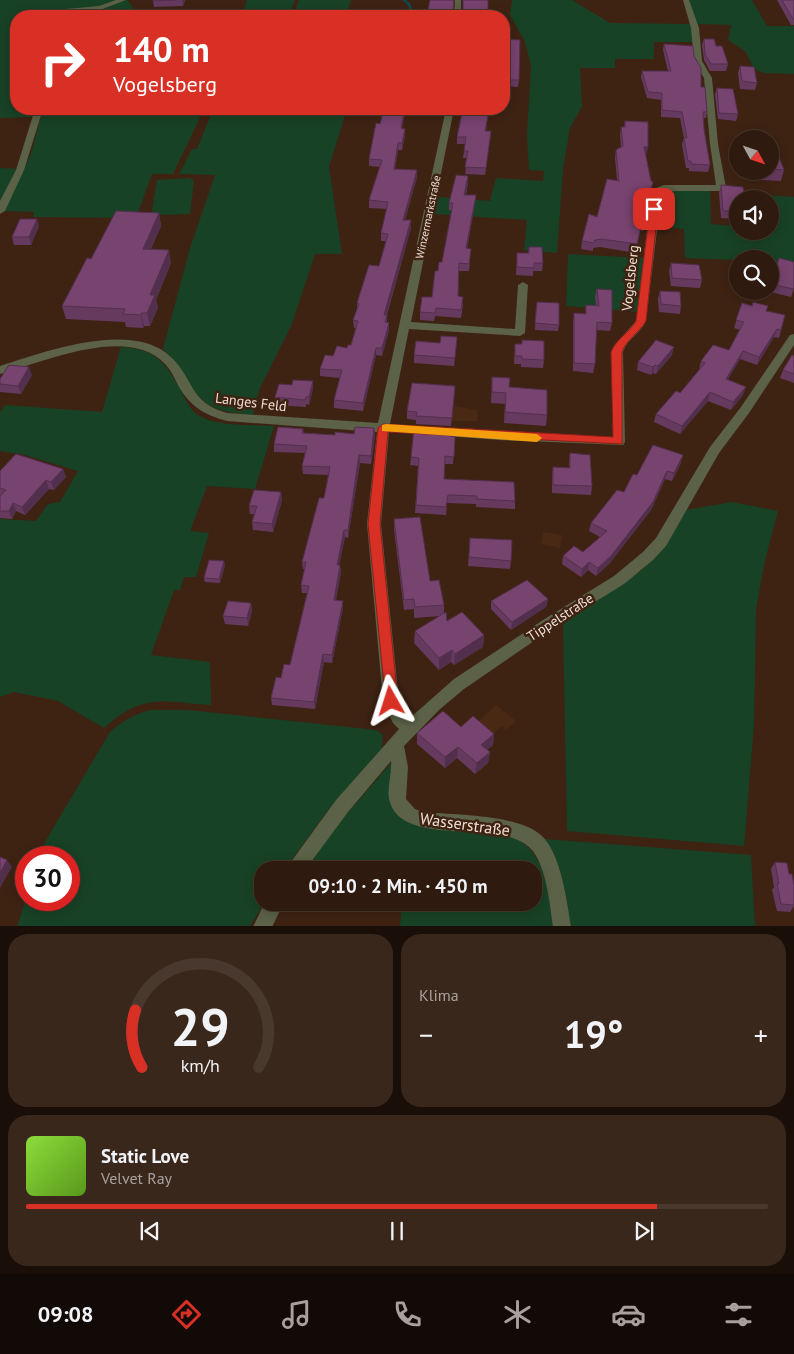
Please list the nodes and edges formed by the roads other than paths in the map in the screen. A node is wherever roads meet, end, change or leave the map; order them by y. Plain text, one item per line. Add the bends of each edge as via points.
1 (123, 0) edge
2 (686, 0) edge
3 (79, 10) edge
4 (37, 115) edge
5 (449, 115) edge
6 (0, 211) edge
7 (523, 285) dead end
8 (406, 325) junction
9 (794, 337) edge
10 (0, 370) edge
11 (383, 428) junction
12 (410, 728) junction
13 (396, 745) junction
14 (301, 861) edge
15 (270, 911) edge
16 (262, 926) edge
17 (562, 926) edge

1 - 3 street via 100,8
2 - 11 street, Vogelsberg via 695,28 698,61 708,78 721,188 664,188 658,192 641,321 616,352 618,442
4 - 6 street via 20,170
5 - 8 street, Winzermarkstraße
7 - 8 street via 520,333
8 - 11 street, Winzermarkstraße
9 - 12 street, Tippelstraße via 714,450 660,542 648,556 619,580 459,684
10 - 11 street, Langes Feld via 67,350 142,345 164,356 193,401 214,414 242,419
11 - 12 street, Winzermarkstraße via 374,524 382,620 391,701 398,718
12 - 13 street, Tippelstraße
13 - 14 street, Tippelstraße via 342,806
13 - 17 street, Wasserstraße via 400,756 396,794 400,807 413,818 511,830 531,838 540,848 546,863
15 - 16 street

